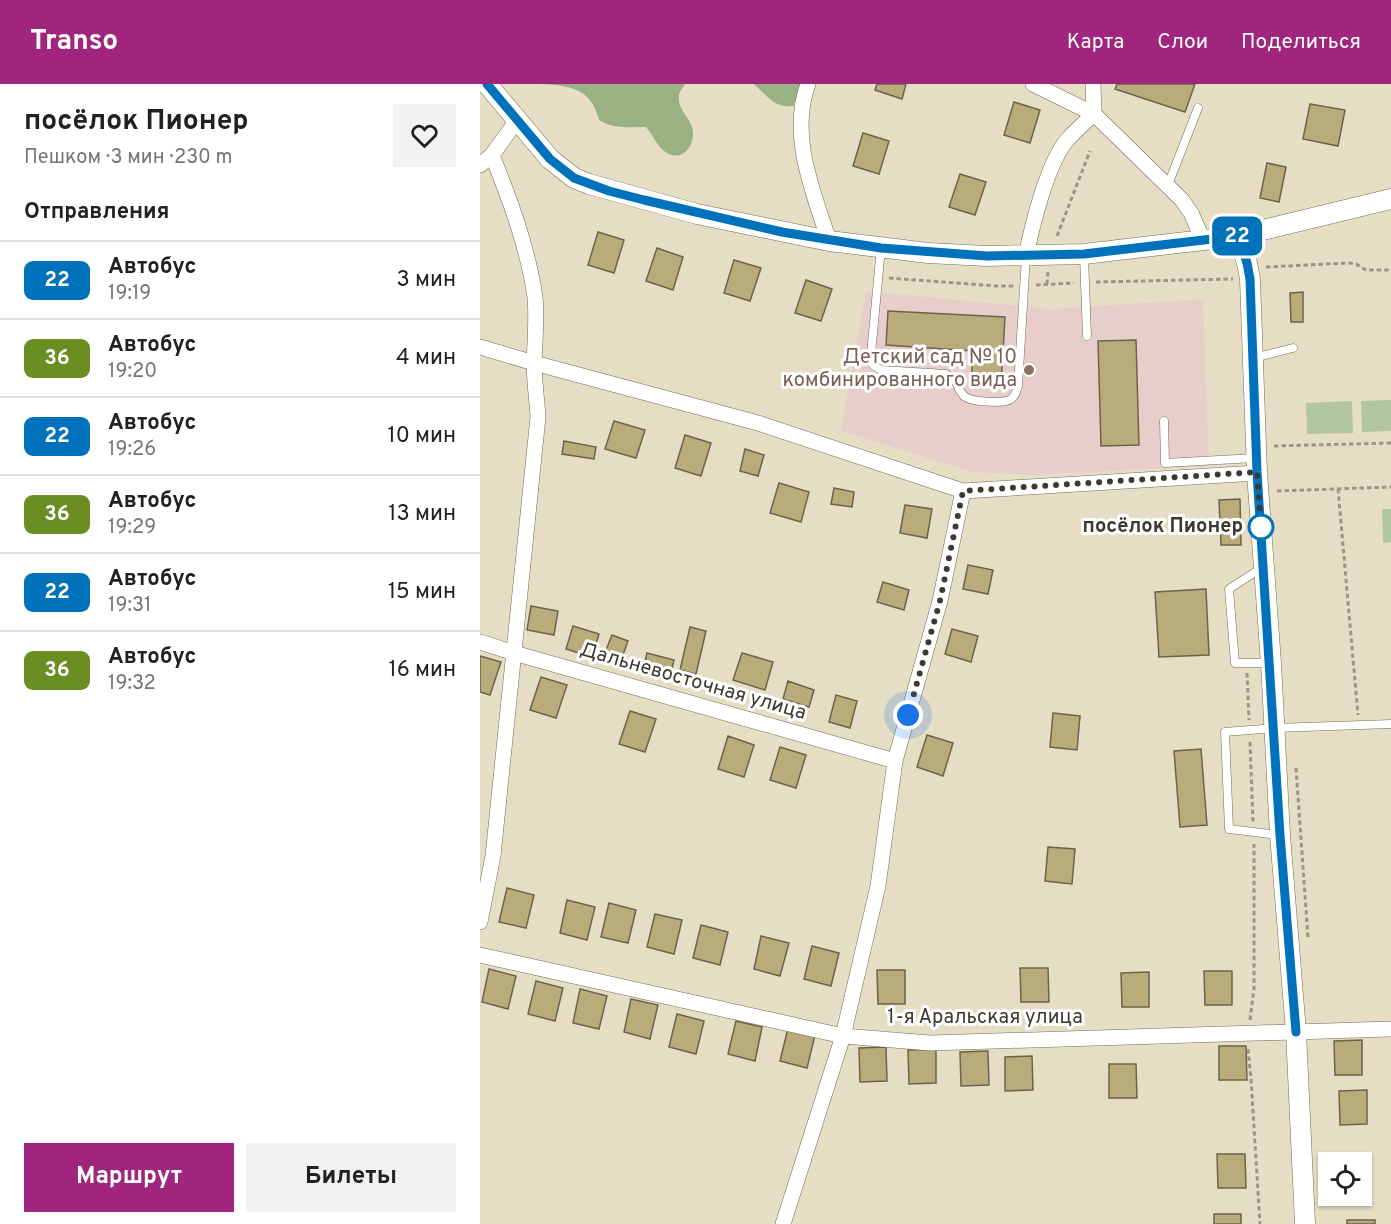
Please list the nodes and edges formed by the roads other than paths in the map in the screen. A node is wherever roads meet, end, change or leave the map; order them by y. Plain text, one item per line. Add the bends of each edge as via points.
1 (487, 84) edge
2 (808, 84) edge
3 (1033, 84) edge
4 (1093, 84) edge
5 (1198, 108) dead end
6 (1094, 114) junction
7 (518, 119) junction
8 (486, 160) edge
9 (1168, 185) junction
10 (1391, 199) edge
11 (1238, 236) junction
12 (1203, 240) junction
13 (829, 241) junction
14 (881, 248) junction
15 (1084, 254) junction
16 (1026, 256) junction
17 (1087, 336) dead end
18 (480, 347) edge
19 (1293, 348) dead end
20 (1253, 358) junction
21 (534, 363) junction
22 (1164, 421) dead end
23 (1262, 459) junction
24 (963, 491) junction
25 (1264, 566) junction
26 (480, 642) edge
27 (514, 654) junction
28 (1271, 663) junction
29 (1391, 724) edge
30 (1275, 728) junction
31 (895, 761) junction
32 (1280, 835) junction
33 (480, 922) edge
34 (480, 955) edge
35 (1391, 1029) edge
36 (1296, 1032) junction
37 (843, 1036) junction
38 (783, 1224) edge
39 (1305, 1224) edge

1 - 7 street
2 - 13 street via 800,132
3 - 6 street
4 - 6 street
5 - 9 lane
6 - 9 street
6 - 16 street via 1066,141 1058,155 1041,198
7 - 8 street
7 - 13 street via 561,169 589,184 697,214
8 - 21 street via 517,223 530,268 535,298
9 - 12 street via 1191,213
10 - 11 street
11 - 12 street
11 - 20 street via 1250,279
12 - 15 street
13 - 14 street
14 - 16 street
14 - 16 lane via 873,365 881,370 946,374 954,378 964,396 1000,402 1010,400 1018,386
15 - 16 street
15 - 17 lane
18 - 21 street
19 - 20 lane
20 - 23 street
21 - 24 street via 758,423
21 - 27 street via 538,417
22 - 23 lane via 1165,463
23 - 24 street
23 - 25 street
24 - 31 street via 940,601
25 - 28 street
25 - 28 lane via 1229,589 1235,663
26 - 27 street, Дальневосточная улица
27 - 31 street, Дальневосточная улица
27 - 33 street via 493,856
28 - 30 street
29 - 30 lane
30 - 32 street
30 - 32 lane via 1226,732 1229,829
31 - 37 street via 878,886
32 - 36 street
34 - 37 street, 1-я Аральская улица
35 - 36 street, 1-я Аральская улица
36 - 37 street, 1-я Аральская улица via 930,1042
36 - 39 street
37 - 38 street

